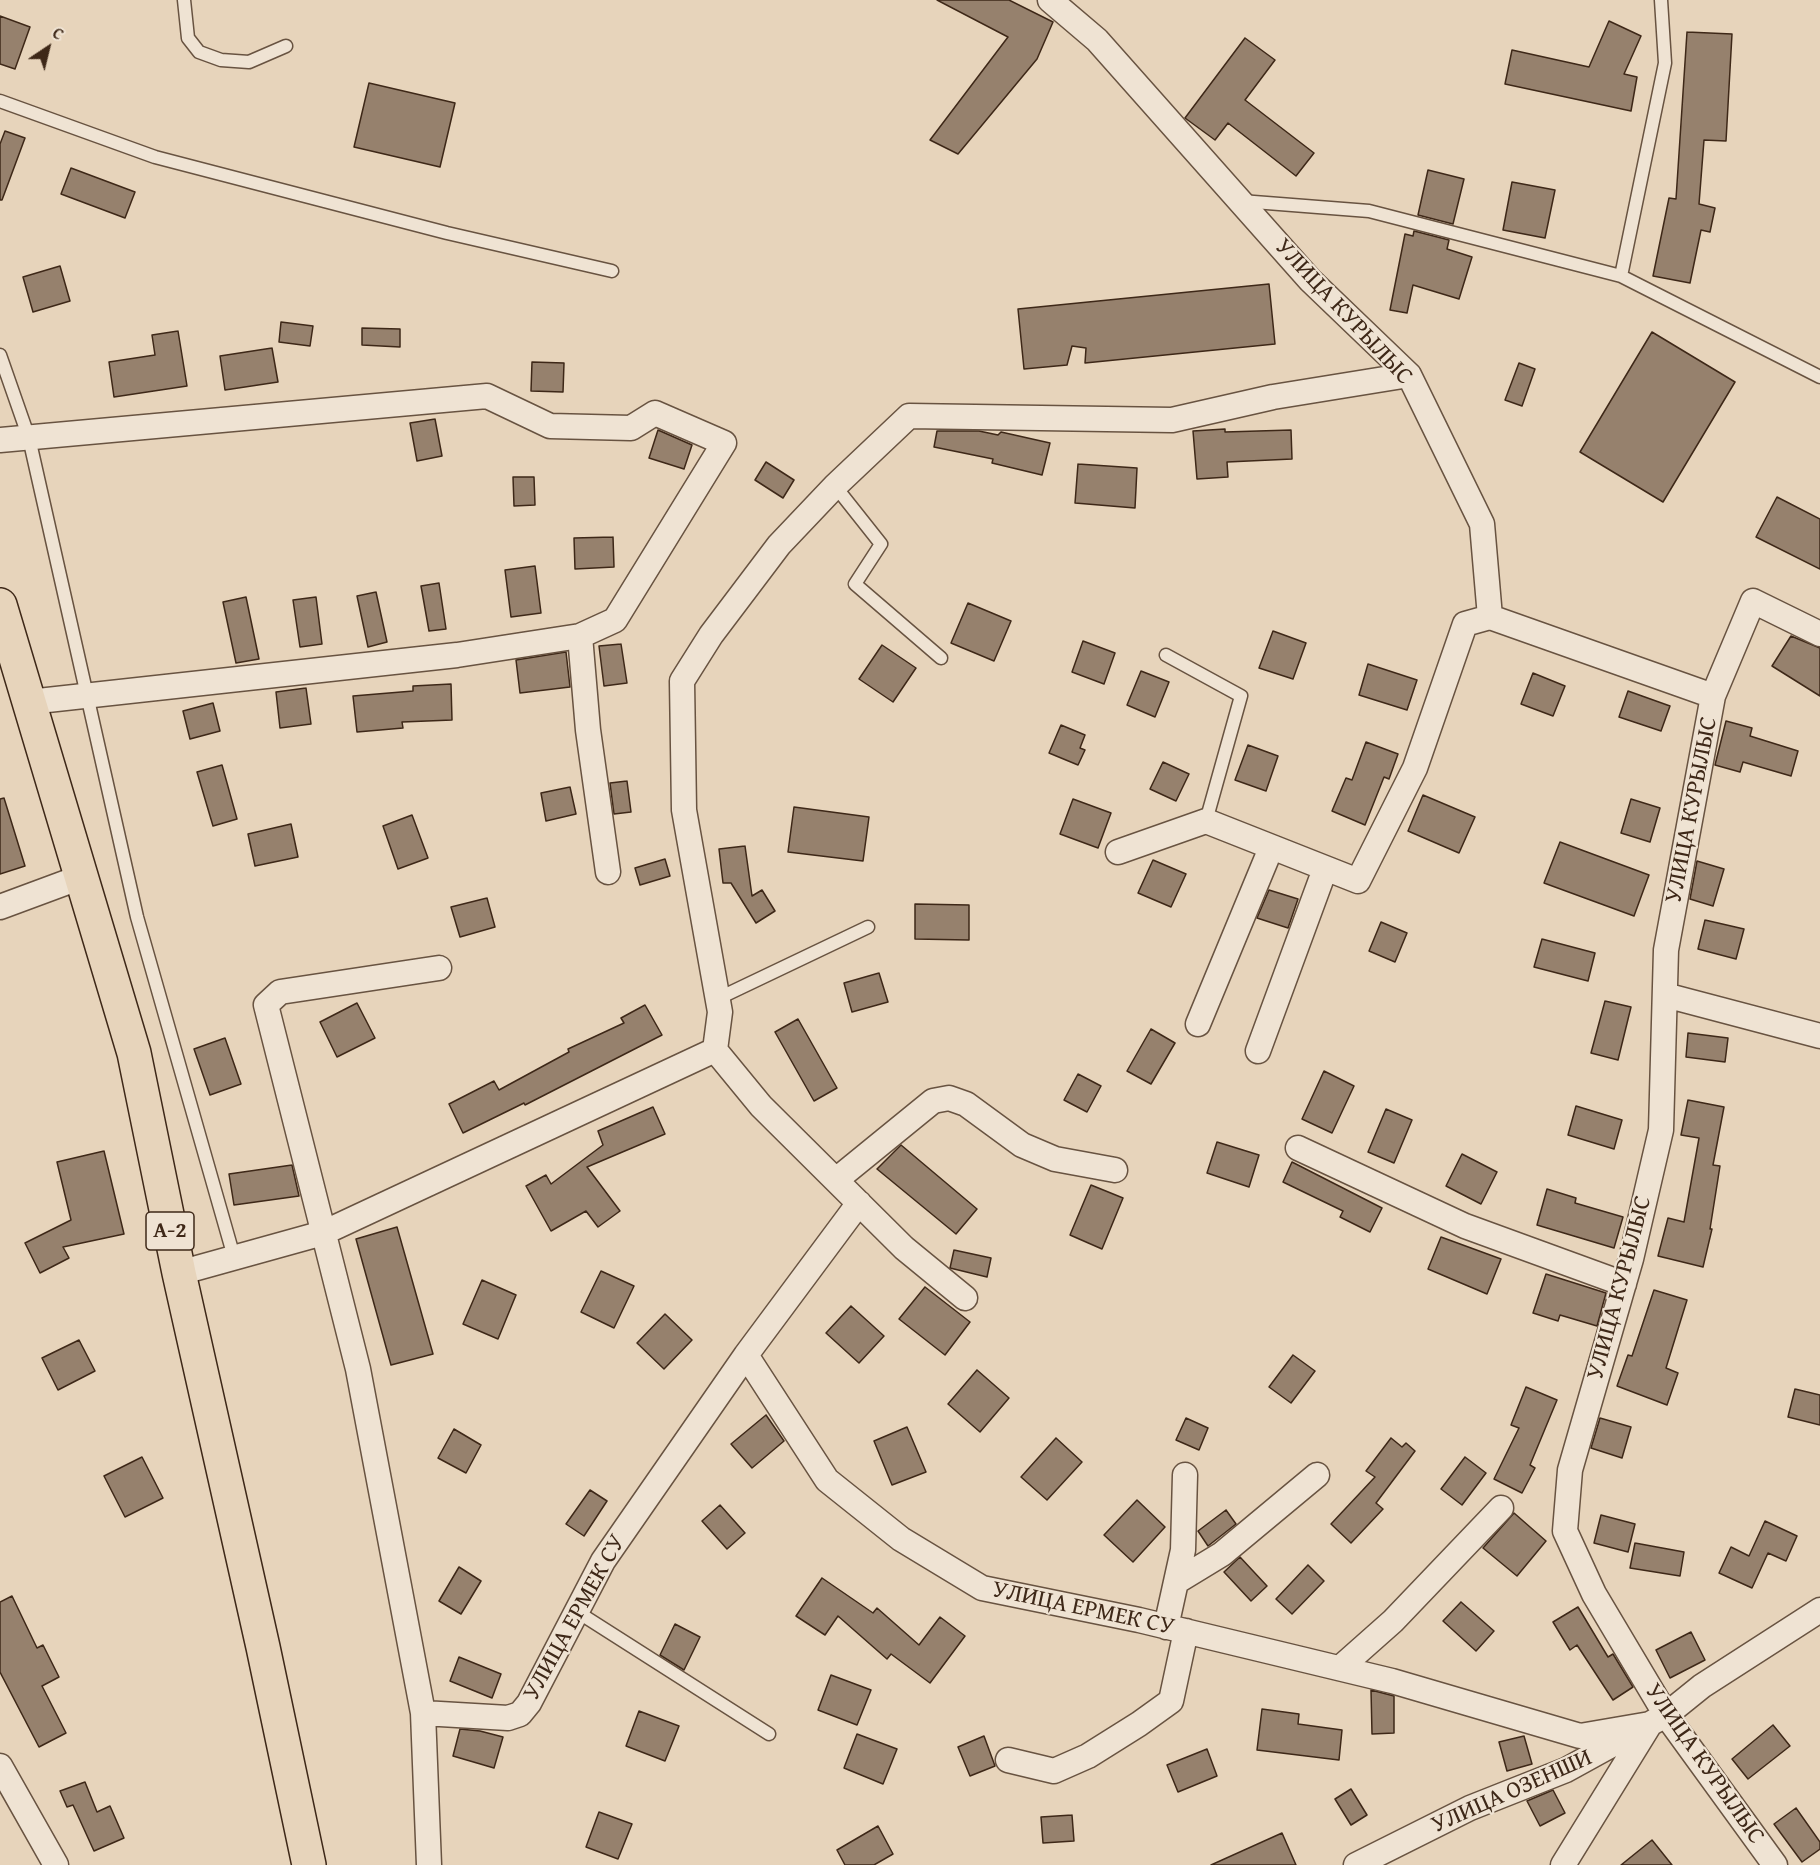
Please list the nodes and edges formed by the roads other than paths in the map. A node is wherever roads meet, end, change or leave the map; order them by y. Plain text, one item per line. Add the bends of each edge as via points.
1 (184, 0) edge
2 (1050, 0) edge
3 (1661, 0) edge
4 (286, 45) dead end
5 (0, 101) edge
6 (1239, 200) junction
7 (612, 271) dead end
8 (1621, 276) junction
9 (0, 355) edge
10 (1409, 375) junction
11 (1820, 377) edge
12 (29, 438) junction
13 (0, 440) edge
14 (835, 486) junction
15 (0, 605) edge
16 (1490, 617) junction
17 (1820, 634) edge
18 (580, 636) junction
19 (1166, 655) dead end
20 (941, 658) dead end
21 (87, 695) junction
22 (1713, 696) junction
23 (29, 702) junction
24 (1206, 821) junction
25 (1271, 848) junction
26 (1118, 852) dead end
27 (1325, 869) junction
28 (608, 872) dead end
29 (81, 877) junction
30 (0, 907) edge
31 (868, 927) dead end
32 (439, 968) dead end
33 (1665, 995) junction
34 (717, 999) junction
35 (1198, 1024) dead end
36 (1820, 1036) edge
37 (715, 1050) junction
38 (1258, 1051) dead end
39 (1298, 1148) dead end
40 (1115, 1170) dead end
41 (836, 1180) junction
42 (858, 1203) junction
43 (323, 1233) junction
44 (234, 1257) junction
45 (179, 1273) junction
46 (1624, 1284) junction
47 (965, 1299) dead end
48 (746, 1355) junction
49 (1317, 1474) dead end
50 (1185, 1475) dead end
51 (1501, 1508) dead end
52 (1176, 1582) junction
53 (1820, 1610) edge
54 (576, 1611) junction
55 (1176, 1629) junction
56 (1340, 1668) junction
57 (423, 1713) junction
58 (1658, 1720) junction
59 (769, 1734) dead end
60 (1008, 1760) dead end
61 (2, 1770) edge
62 (56, 1865) edge
63 (309, 1865) edge
64 (429, 1865) edge
65 (1356, 1865) edge
66 (1563, 1865) edge
67 (1775, 1865) edge

1 - 4 lane via 188,38 199,52 221,60 249,62
2 - 6 street, УЛИЦА КУРЫЛЫС via 1097,40
3 - 8 lane via 1665,63
5 - 7 lane via 155,157 447,233
6 - 8 lane via 1369,211
6 - 10 street, УЛИЦА КУРЫЛЫС via 1310,280
8 - 11 lane
9 - 12 lane
10 - 14 street via 1172,420 909,416
10 - 16 street, УЛИЦА КУРЫЛЫС via 1482,524
12 - 13 street
12 - 18 street via 487,396 550,426 631,428 654,413 724,443 615,620
12 - 21 lane
14 - 20 lane via 881,544 855,584
14 - 34 street via 779,545 711,635 682,681 684,810
15 - 23 highway, A-2
16 - 22 street, УЛИЦА КУРЫЛЫС
16 - 27 street via 1465,624 1415,768 1358,882
17 - 22 street via 1754,601
18 - 21 street via 457,655
18 - 28 street via 588,730
19 - 24 lane via 1241,696
21 - 23 street
21 - 44 lane via 137,917
22 - 33 street, УЛИЦА КУРЫЛЫС via 1666,950
23 - 29 highway, A-2
24 - 25 street
24 - 26 street
25 - 27 street
25 - 35 street
27 - 38 street
29 - 30 street
29 - 45 highway, A-2 via 134,1053
31 - 34 lane
32 - 43 street via 280,992 266,1005
33 - 36 street
33 - 46 street, УЛИЦА КУРЫЛЫС via 1661,1130
34 - 37 street via 720,1012
37 - 41 street via 761,1106
37 - 43 street
39 - 46 street via 1465,1226
40 - 41 street via 1055,1159 1022,1145 966,1104 949,1098 933,1101
41 - 42 street
42 - 47 street
42 - 48 street
43 - 44 street
43 - 57 street via 358,1369
44 - 45 street
45 - 63 highway, A-2
46 - 58 street, УЛИЦА КУРЫЛЫС via 1570,1470 1565,1530
48 - 54 street, УЛИЦА ЕРМЕК СУ via 603,1561
48 - 55 street, УЛИЦА ЕРМЕК СУ via 827,1480 901,1539 982,1588
49 - 52 street via 1222,1554
50 - 52 street via 1183,1550
51 - 56 street via 1393,1621
52 - 55 street
53 - 58 street via 1702,1686
54 - 57 street, УЛИЦА ЕРМЕК СУ via 520,1714 508,1718
54 - 59 lane
55 - 56 street, УЛИЦА ЕРМЕК СУ
55 - 60 street via 1171,1701 1088,1756 1054,1771
56 - 58 street, УЛИЦА ЕРМЕК СУ via 1580,1736
57 - 64 street
58 - 65 street, УЛИЦА ОЗЕНШИ via 1566,1770 1470,1808
58 - 66 street
58 - 67 street, УЛИЦА КУРЫЛЫС
61 - 62 street

